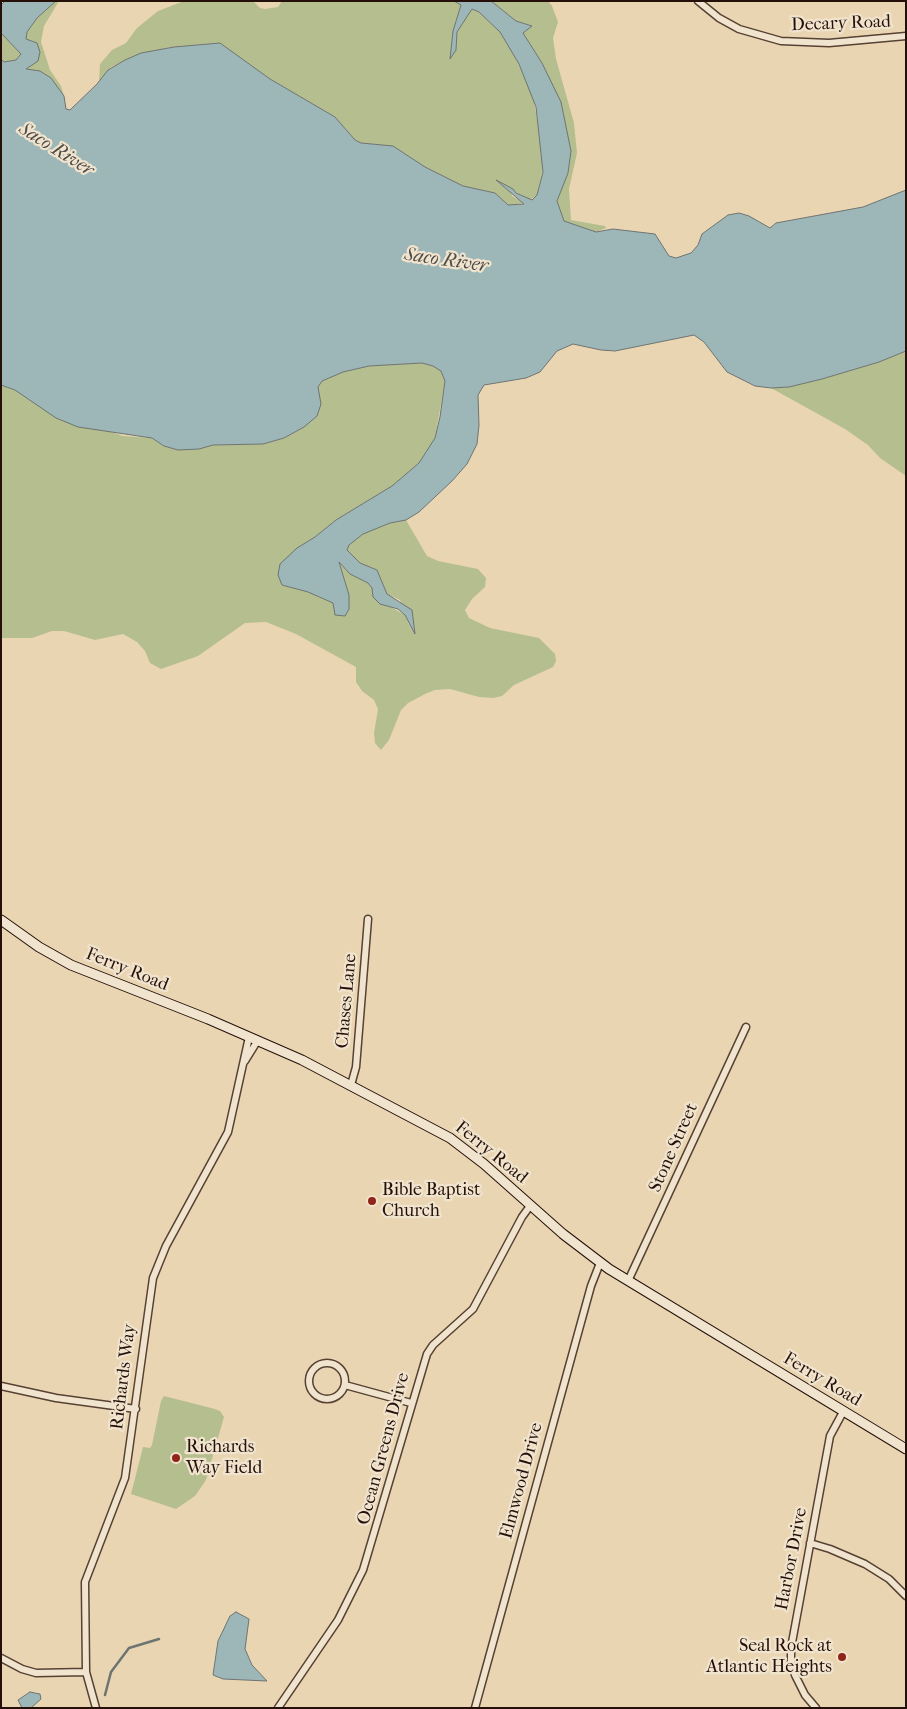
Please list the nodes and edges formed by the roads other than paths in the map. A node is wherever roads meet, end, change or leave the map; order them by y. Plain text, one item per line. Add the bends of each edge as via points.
1 (698, 1) edge
2 (906, 36) edge
3 (368, 919) dead end
4 (1, 920) edge
5 (746, 1027) dead end
6 (253, 1038) junction
7 (351, 1085) junction
8 (530, 1206) junction
9 (600, 1263) junction
10 (628, 1281) junction
11 (345, 1385) junction
12 (1, 1386) edge
13 (411, 1404) junction
14 (136, 1409) junction
15 (843, 1412) junction
16 (906, 1449) edge
17 (810, 1543) junction
18 (906, 1596) edge
19 (1, 1658) edge
20 (86, 1672) junction
21 (814, 1707) edge
22 (96, 1708) edge
23 (278, 1708) edge
24 (475, 1708) edge

1 - 2 street, Decary Road via 740,29 781,41 829,43
3 - 7 street, Chases Lane via 356,1067
4 - 6 main road, Ferry Road via 71,965
5 - 10 street, Stone Street
6 - 7 main road, Ferry Road
6 - 14 street, Richards Way via 245,1049 234,1113 226,1137 155,1270
7 - 8 main road, Ferry Road via 450,1138
8 - 9 main road, Ferry Road
8 - 13 street, Ocean Greens Drive via 473,1309 430,1349
9 - 10 main road, Ferry Road
9 - 24 street, Elmwood Drive
10 - 15 main road, Ferry Road
11 - 11 street via 343,1371 333,1363 316,1366 310,1377 312,1390 321,1398 338,1396
11 - 13 street
12 - 14 street via 64,1400
13 - 23 street, Ocean Greens Drive via 361,1576 338,1620
14 - 20 street, Richards Way via 124,1485 85,1582
15 - 16 main road, Ferry Road
15 - 17 street, Harbor Drive via 830,1436
17 - 18 street via 866,1564 889,1579
17 - 21 street, Harbor Drive via 791,1655 792,1668
19 - 20 street via 36,1673
20 - 22 street, Richards Way

